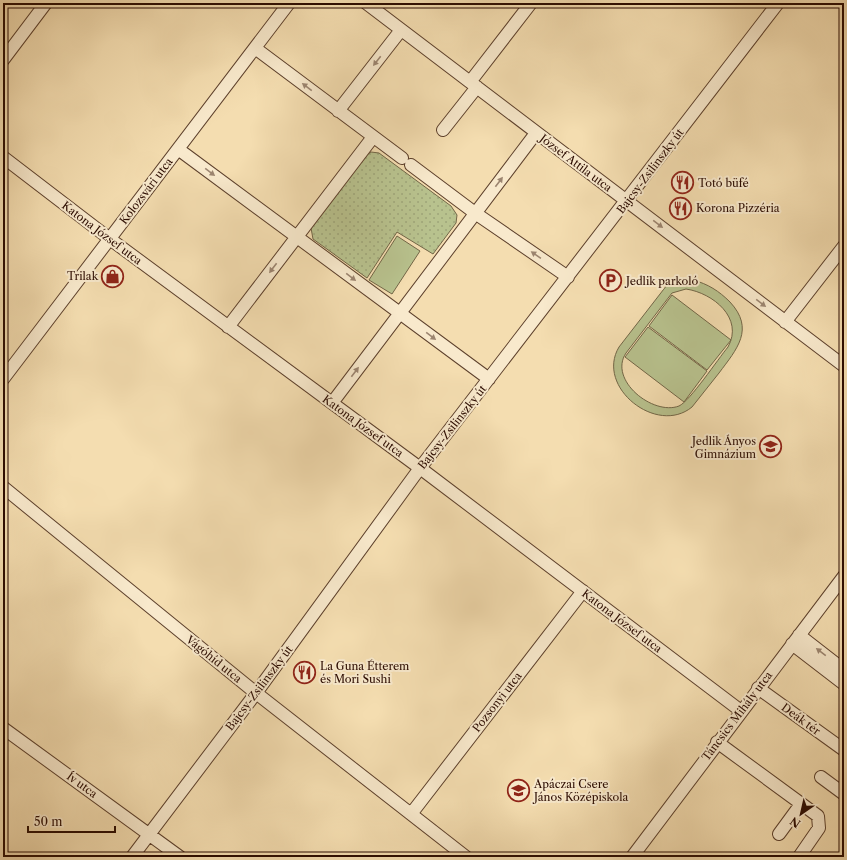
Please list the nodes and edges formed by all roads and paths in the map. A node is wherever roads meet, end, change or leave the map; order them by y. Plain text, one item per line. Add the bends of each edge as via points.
1 (46, 3) edge
2 (289, 3) edge
3 (366, 3) edge
4 (531, 3) edge
5 (778, 3) edge
6 (401, 30) junction
7 (255, 48) junction
8 (3, 60) edge
9 (473, 85) junction
10 (338, 111) junction
11 (443, 130) dead end
12 (536, 133) junction
13 (373, 137) junction
14 (178, 149) junction
15 (3, 157) edge
16 (627, 201) junction
17 (475, 213) junction
18 (297, 236) junction
19 (110, 239) junction
20 (844, 246) edge
21 (568, 277) junction
22 (400, 313) junction
23 (785, 322) junction
24 (228, 326) junction
25 (844, 366) edge
26 (3, 379) edge
27 (489, 379) junction
28 (332, 403) junction
29 (420, 468) junction
30 (3, 487) edge
31 (844, 576) edge
32 (583, 591) junction
33 (795, 639) junction
34 (844, 670) edge
35 (844, 684) edge
36 (758, 688) junction
37 (256, 693) junction
38 (741, 711) junction
39 (3, 728) edge
40 (718, 742) junction
41 (844, 750) edge
42 (821, 778) dead end
43 (844, 794) edge
44 (801, 804) junction
45 (411, 814) junction
46 (149, 834) junction
47 (779, 834) dead end
48 (132, 857) edge
49 (180, 857) edge
50 (466, 857) edge
51 (632, 857) edge
52 (799, 857) edge

1 - 8 street
2 - 7 street, Kolozsvári utca
3 - 6 street, József Attila utca
4 - 9 street
5 - 16 street, Bajcsy-Zsilinszky út
6 - 9 street, József Attila utca
6 -> 10 street
10 -> 7 street
7 - 14 street, Kolozsvári utca
9 - 11 street
9 - 12 street, József Attila utca
10 - 13 street
12 - 16 street, József Attila utca
17 -> 12 street
13 - 17 street
13 - 18 street
14 -> 18 street
14 - 19 street, Kolozsvári utca
15 - 19 street, Katona József utca
16 - 21 street, Bajcsy-Zsilinszky út
16 -> 23 street, József Attila utca
21 -> 17 street
17 - 22 street
18 -> 22 street via 332,258
18 -> 24 street
19 - 24 street, Katona József utca
19 - 26 street, Kolozsvári utca
20 - 23 street
21 - 27 street, Bajcsy-Zsilinszky út
22 -> 27 street
28 -> 22 street
23 - 25 street, József Attila utca
24 - 28 street, Katona József utca
27 - 29 street, Bajcsy-Zsilinszky út
28 - 29 street, Katona József utca
29 - 32 street, Katona József utca
29 - 37 street, Bajcsy-Zsilinszky út
30 - 37 street, Vágóhíd utca
31 - 33 street, Táncsics Mihály utca
32 - 38 street, Katona József utca
32 - 45 street, Pozsonyi utca
34 -> 33 street
33 - 35 street
33 - 36 street, Táncsics Mihály utca
36 - 38 street, Táncsics Mihály utca
36 - 41 street, Deák tér
37 - 45 street, Vágóhíd utca
37 - 46 street, Bajcsy-Zsilinszky út
38 - 40 street, Táncsics Mihály utca
39 - 46 street, Ív utca
40 - 44 street
40 - 51 street, Táncsics Mihály utca
42 - 43 street
44 - 47 street
44 - 52 street via 818,816 819,828
45 - 50 street, Vágóhíd utca
46 - 48 street, Bajcsy-Zsilinszky út
46 - 49 street, Ív utca

